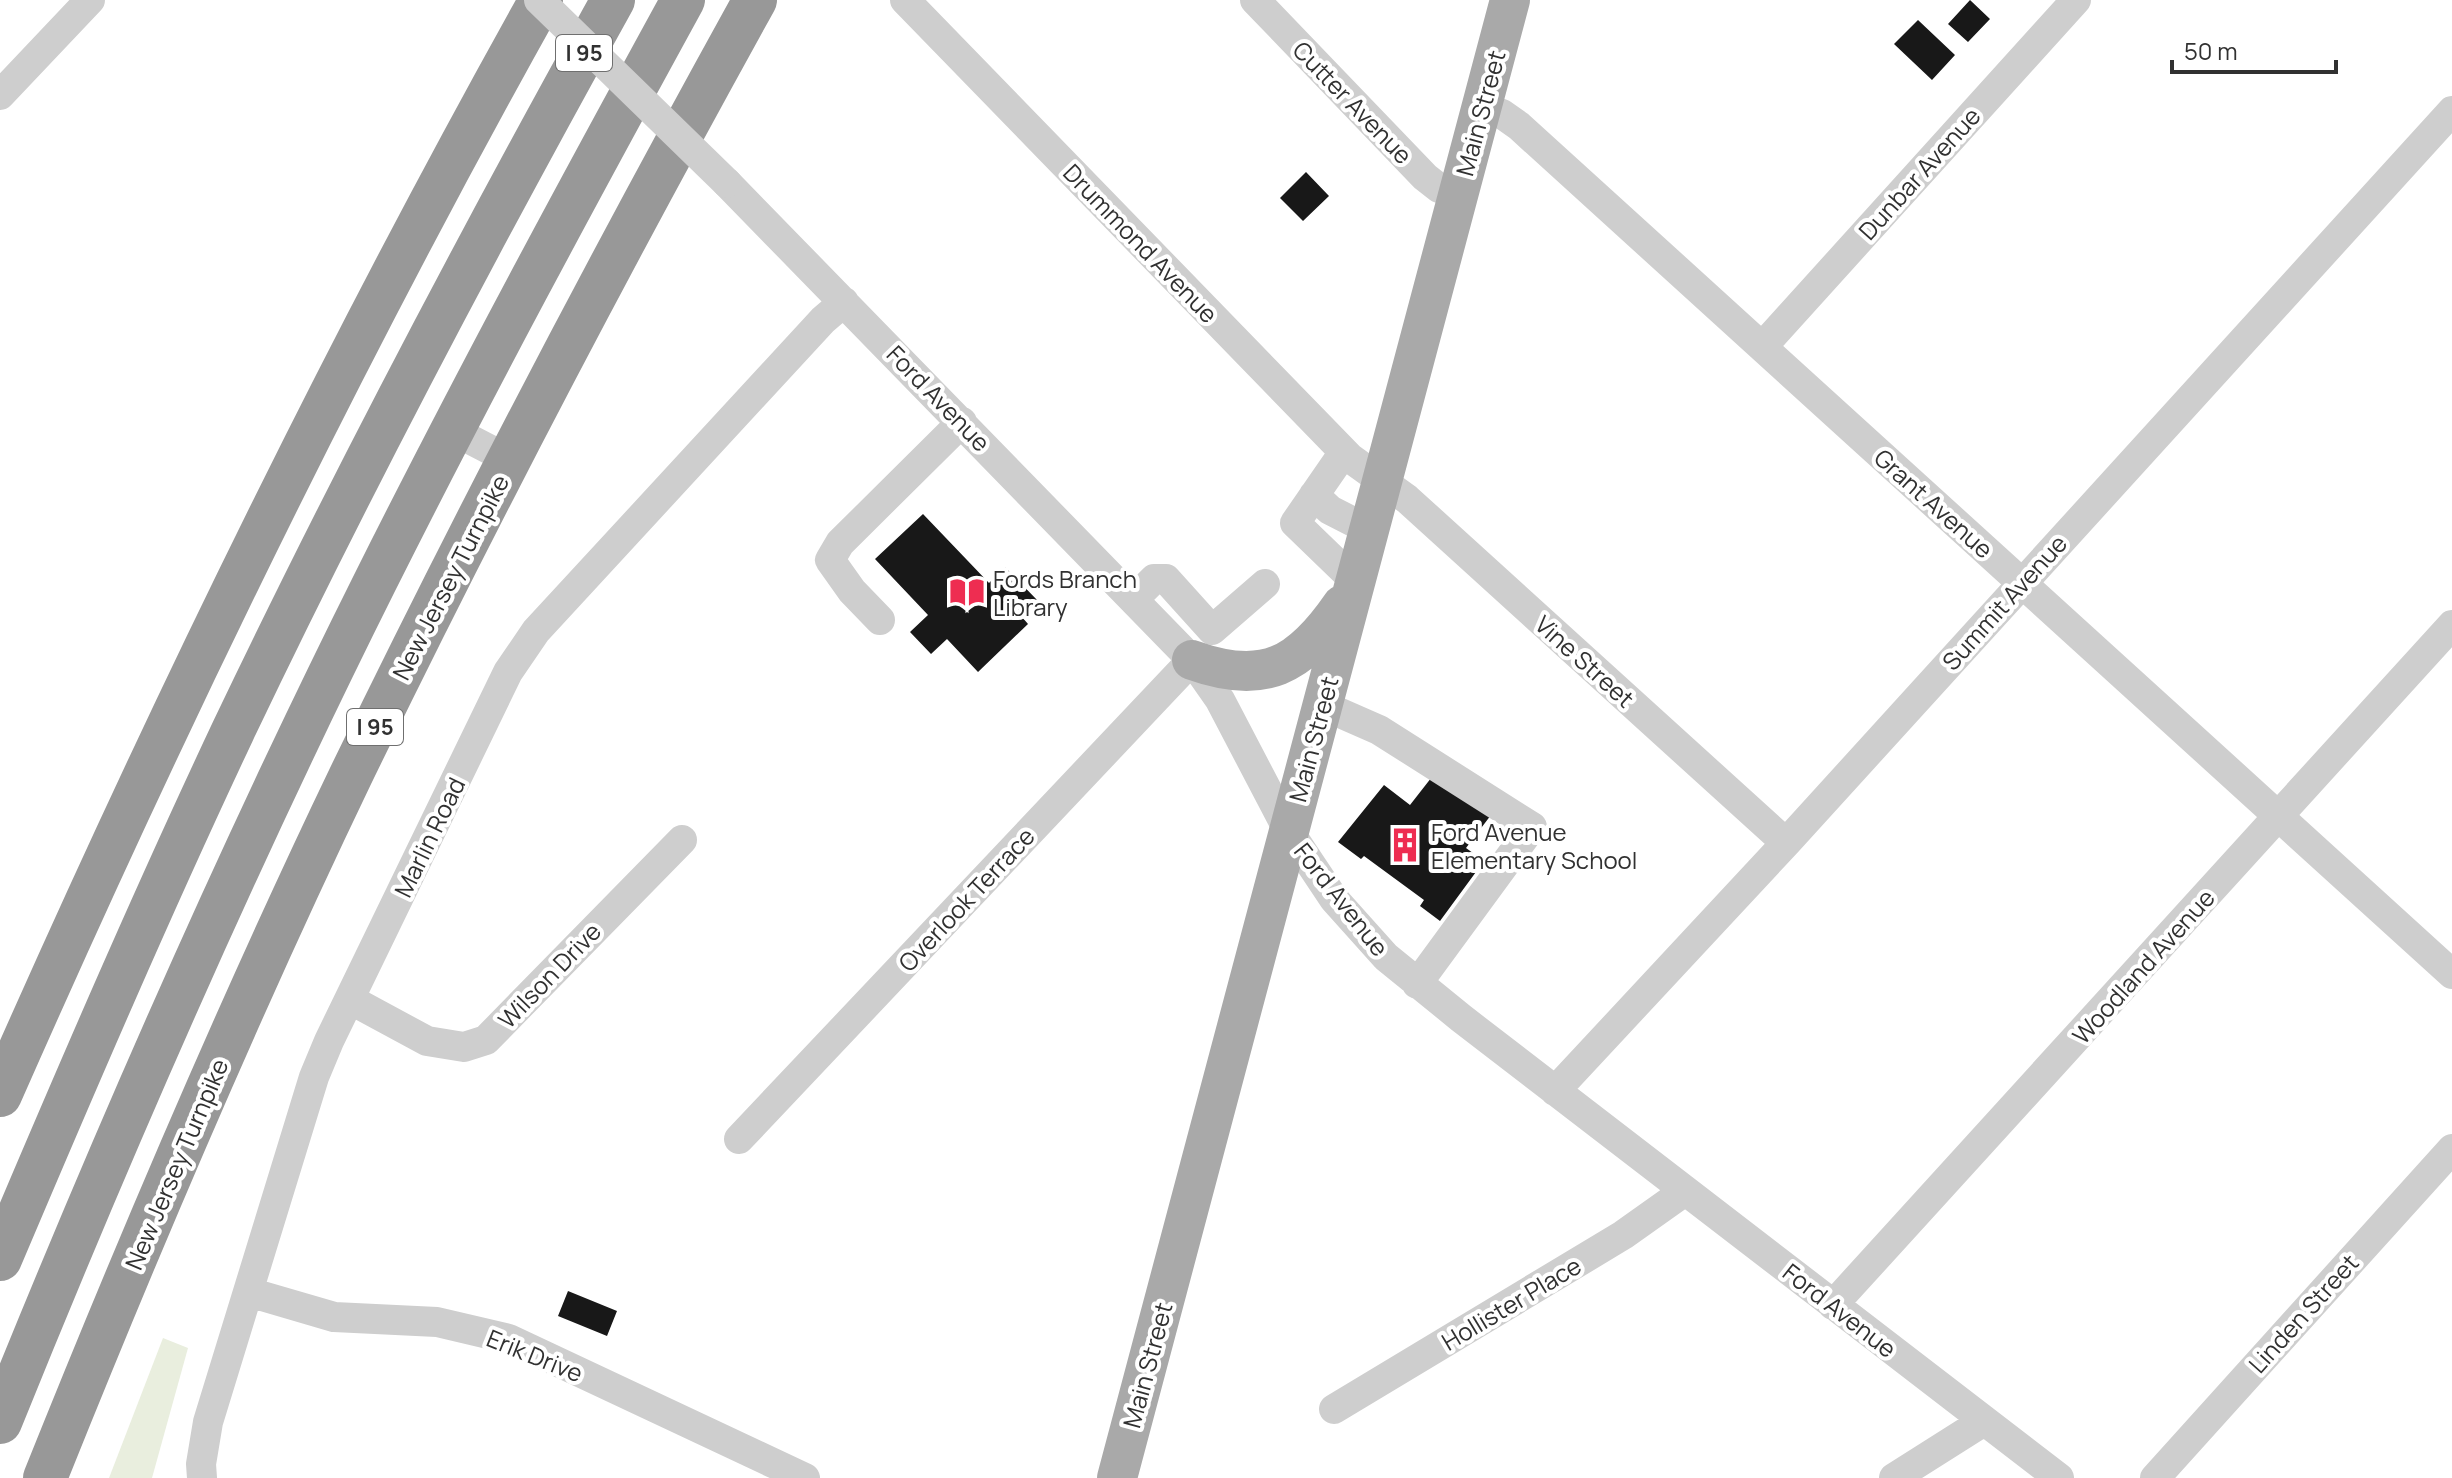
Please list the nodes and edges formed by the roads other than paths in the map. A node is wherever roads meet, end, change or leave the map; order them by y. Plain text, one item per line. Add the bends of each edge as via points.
1 (90, 0) edge
2 (540, 0) edge
3 (613, 0) edge
4 (683, 0) edge
5 (755, 0) edge
6 (905, 0) edge
7 (1255, 0) edge
8 (1510, 0) edge
9 (2076, 0) edge
10 (0, 95) edge
11 (1481, 106) junction
12 (2452, 111) edge
13 (1458, 194) junction
14 (844, 302) junction
15 (1762, 347) junction
16 (962, 422) junction
17 (454, 431) junction
18 (1344, 452) junction
19 (508, 459) junction
20 (1382, 481) junction
21 (1314, 495) junction
22 (1369, 530) junction
23 (1355, 581) junction
24 (2021, 583) junction
25 (1265, 584) dead end
26 (1134, 599) junction
27 (880, 620) dead end
28 (1204, 622) junction
29 (2452, 625) edge
30 (1186, 653) junction
31 (1322, 705) junction
32 (2279, 817) junction
33 (1288, 830) junction
34 (682, 840) dead end
35 (1786, 843) junction
36 (2452, 974) edge
37 (1417, 984) junction
38 (351, 1000) junction
39 (1555, 1091) junction
40 (0, 1095) edge
41 (739, 1139) dead end
42 (2452, 1149) edge
43 (1685, 1191) junction
44 (0, 1259) edge
45 (248, 1292) junction
46 (1833, 1305) junction
47 (1334, 1409) dead end
48 (1984, 1421) junction
49 (0, 1422) edge
50 (45, 1478) edge
51 (202, 1478) edge
52 (805, 1478) edge
53 (1117, 1478) edge
54 (1894, 1478) edge
55 (2059, 1478) edge
56 (2155, 1478) edge

1 - 10 street
2 - 14 street, Ford Avenue, bridge
2 - 40 highway, I 95 via 253,548 90,890
3 - 44 highway, I 95 via 391,415 247,703 147,918
4 - 17 highway, I 95
5 - 19 highway, New Jersey Turnpike / I 95
6 - 18 street, Drummond Avenue
7 - 13 street, Cutter Avenue via 1425,177
8 - 11 main road, Main Street
9 - 15 street, Dunbar Avenue
11 - 13 main road, Main Street
11 - 15 street, Grant Avenue via 1519,126
12 - 24 street, Summit Avenue
13 - 20 main road, Main Street
14 - 16 street, Ford Avenue
14 - 38 street, Marlin Road via 536,631 508,672
15 - 24 street, Grant Avenue
16 - 26 street, Ford Avenue
16 - 27 street via 840,543 830,560
17 - 19 street
17 - 49 highway, I 95 via 375,582 201,946
18 - 20 street, Drummond Avenue
18 - 21 street
19 - 50 highway, New Jersey Turnpike / I 95 via 259,972
20 - 22 main road, Main Street
20 - 35 street, Vine Street
21 - 22 street via 1330,510
21 - 23 street via 1295,523
22 - 23 main road, Main Street
23 - 30 main road via 1317,637 1279,667 1240,672
23 - 31 main road, Main Street
24 - 32 street, Grant Avenue
24 - 35 street, Summit Avenue
25 - 28 street via 1212,630
26 - 28 street via 1154,579 1166,579
26 - 30 street, Ford Avenue
28 - 30 street, Overlook Terrace
29 - 32 street, Woodland Avenue
30 - 33 street, Ford Avenue via 1220,700
30 - 41 street, Overlook Terrace
31 - 33 main road, Main Street
31 - 37 street via 1379,730 1532,827
32 - 36 street, Grant Avenue
32 - 46 street, Woodland Avenue
33 - 37 street, Ford Avenue via 1354,923
33 - 53 main road, Main Street
34 - 38 street, Wilson Drive via 486,1040 464,1047 427,1041
35 - 39 street, Summit Avenue
37 - 39 street, Ford Avenue
38 - 45 street, Marlin Road via 314,1077
39 - 43 street, Ford Avenue
42 - 56 street, Linden Street
43 - 46 street, Ford Avenue
43 - 47 street, Hollister Place via 1623,1235
45 - 51 street, Marlin Road via 208,1422
45 - 52 street, Erik Drive via 334,1317 437,1322 509,1339
46 - 48 street, Ford Avenue
48 - 54 street
48 - 55 street, Ford Avenue

